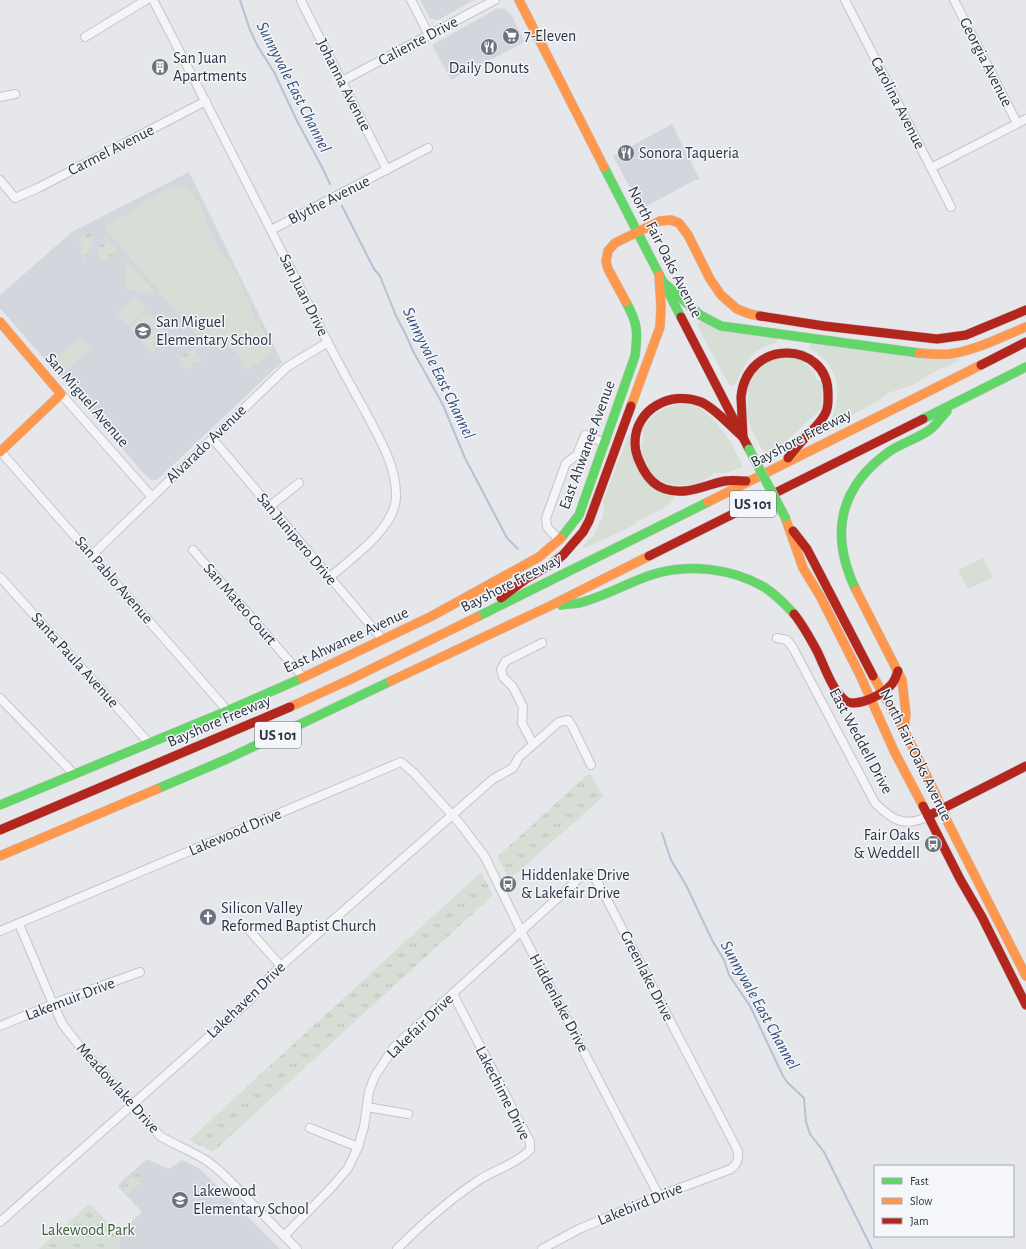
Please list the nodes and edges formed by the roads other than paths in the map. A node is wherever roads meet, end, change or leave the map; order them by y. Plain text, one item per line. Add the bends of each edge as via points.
1 (146, 0) edge
2 (153, 0) edge
3 (302, 0) edge
4 (411, 0) edge
5 (495, 0) edge
6 (519, 0) edge
7 (845, 0) edge
8 (954, 0) edge
9 (429, 35) junction
10 (85, 37) dead end
11 (342, 81) junction
12 (15, 94) dead end
13 (0, 97) edge
14 (206, 101) junction
15 (1026, 119) edge
16 (1018, 123) junction
17 (428, 148) dead end
18 (931, 168) junction
19 (387, 170) junction
20 (0, 180) edge
21 (951, 207) dead end
22 (271, 230) junction
23 (637, 232) junction
24 (661, 278) junction
25 (1026, 310) edge
26 (0, 322) edge
27 (1026, 327) edge
28 (328, 342) junction
29 (1026, 342) edge
30 (1026, 367) edge
31 (61, 394) junction
32 (955, 403) junction
33 (744, 437) junction
34 (212, 438) junction
35 (605, 443) junction
36 (0, 452) edge
37 (784, 463) junction
38 (748, 481) junction
39 (299, 483) dead end
40 (152, 497) junction
41 (270, 506) junction
42 (785, 517) junction
43 (559, 540) junction
44 (193, 550) dead end
45 (92, 555) junction
46 (0, 577) edge
47 (330, 577) junction
48 (552, 606) junction
49 (474, 619) junction
50 (777, 638) dead end
51 (383, 640) junction
52 (542, 643) dead end
53 (898, 671) junction
54 (303, 677) junction
55 (882, 692) junction
56 (0, 698) edge
57 (870, 698) junction
58 (227, 711) junction
59 (904, 730) junction
60 (149, 743) junction
61 (534, 744) junction
62 (591, 764) dead end
63 (1026, 766) edge
64 (74, 774) junction
65 (0, 805) edge
66 (942, 809) junction
67 (452, 816) junction
68 (928, 816) junction
69 (0, 830) edge
70 (0, 856) edge
71 (19, 924) junction
72 (247, 928) dead end
73 (521, 931) junction
74 (0, 932) edge
75 (281, 966) junction
76 (140, 972) dead end
77 (1026, 976) edge
78 (453, 994) junction
79 (53, 1004) junction
80 (1026, 1004) edge
81 (0, 1026) edge
82 (132, 1105) junction
83 (367, 1107) junction
84 (408, 1114) dead end
85 (310, 1128) dead end
86 (358, 1147) junction
87 (738, 1162) joint
88 (659, 1196) junction
89 (0, 1222) edge
90 (284, 1236) junction
91 (297, 1249) edge
92 (397, 1249) edge
93 (542, 1249) edge

1 - 10 street
2 - 14 street, San Juan Drive
3 - 11 street, Johanna Avenue via 302,5
4 - 9 street
5 - 9 street, Caliente Drive
6 - 23 main road, North Fair Oaks Avenue
7 - 18 street, Carolina Avenue
8 - 16 street, Georgia Avenue
9 - 11 street, Caliente Drive
11 - 19 street, Johanna Avenue
12 - 13 street
14 - 20 street, Carmel Avenue via 15,198
14 - 22 street, San Juan Drive
15 - 16 street
16 - 18 street
17 - 19 street, Blythe Avenue
18 - 21 street, Carolina Avenue
19 - 22 street, Blythe Avenue
22 - 28 street, San Juan Drive
23 - 24 main road, North Fair Oaks Avenue
23 - 25 main road, East Ahwanee Avenue via 665,219 679,224 688,235 720,295 737,309 750,314 824,326 937,339 966,335
23 - 35 main road, East Ahwanee Avenue via 615,243 606,256 608,269 637,329 637,342 635,356
24 - 27 main road via 700,315 721,326 914,353 931,355 966,351
24 - 33 main road, North Fair Oaks Avenue
24 - 49 main road via 660,327 594,509 583,532 554,563 526,579
26 - 31 main road, San Miguel Avenue
28 - 34 street, Alvarado Avenue via 287,367
28 - 47 street, San Juan Drive via 386,452 395,476 396,499 392,515 381,532
29 - 37 main road, Bayshore Freeway / US 101
30 - 32 main road, US 101
31 - 36 main road
31 - 40 street, San Miguel Avenue
32 - 48 main road, US 101
32 - 53 main road via 929,430 891,450 863,473 852,490 841,523 840,540 848,573
33 - 37 main road via 742,390 753,367 775,352 797,353 810,359 825,376 829,391 828,406 818,425
33 - 38 main road via 707,405 688,398 673,398 656,405 648,412 635,436 635,449 640,466 648,478 659,487 673,492 695,491 726,481
33 - 42 main road, North Fair Oaks Avenue, bridge
34 - 40 street, Alvarado Avenue
34 - 41 street, San Junipero Drive
35 - 43 main road, East Ahwanee Avenue via 579,515
35 - 43 street via 585,435 576,455 566,463 546,518 547,527
36 - 45 street, San Pablo Avenue
37 - 38 main road, Bayshore Freeway / US 101
38 - 49 main road, Bayshore Freeway / US 101
39 - 41 street
40 - 45 street, Alvarado Avenue
41 - 47 street, San Junipero Drive
42 - 55 main road, North Fair Oaks Avenue via 812,559
42 - 57 main road, North Fair Oaks Avenue via 804,569
43 - 51 main road, East Ahwanee Avenue via 539,557
44 - 54 street, San Mateo Court
45 - 58 street, San Pablo Avenue
46 - 60 street, Santa Paula Avenue
47 - 51 street, San Junipero Drive
48 - 57 main road via 582,602 643,578 677,569 708,569 739,575 771,592 798,618 842,698 849,703 859,703
48 - 70 main road, US 101 via 227,759
49 - 69 main road, Bayshore Freeway / US 101 via 270,716
50 - 68 street, East Weddell Drive via 787,640 793,648 875,802 892,818 904,822 913,822
51 - 54 main road, East Ahwanee Avenue
52 - 61 street via 506,661 501,669 503,677 513,687 523,707 522,723
53 - 55 main road via 894,682
53 - 59 main road via 903,686 906,714
54 - 58 main road, East Ahwanee Avenue
55 - 57 main road
55 - 59 main road, North Fair Oaks Avenue
56 - 64 street
57 - 68 main road, North Fair Oaks Avenue
58 - 60 main road, East Ahwanee Avenue
59 - 66 main road, North Fair Oaks Avenue
60 - 64 main road, East Ahwanee Avenue
61 - 62 street via 559,722 568,720
61 - 67 street, Lakehaven Drive via 519,757 513,768 493,779
63 - 66 main road, East Weddell Drive
64 - 65 main road, East Ahwanee Avenue
66 - 68 main road, East Weddell Drive
66 - 77 main road, North Fair Oaks Avenue
67 - 71 street, Lakewood Drive via 401,762
67 - 73 street, Hiddenlake Drive via 485,857
67 - 75 street, Lakehaven Drive
68 - 80 main road, North Fair Oaks Avenue
71 - 74 street, Lakewood Drive
71 - 79 street, Meadowlake Drive
72 - 75 street
73 - 78 street, Lakefair Drive
73 - 87 street, Greenlake Drive via 581,876 590,874 596,880 738,1151
73 - 88 street, Hiddenlake Drive
75 - 82 street, Lakehaven Drive via 249,1000
76 - 79 street, Lakemuir Drive
78 - 83 street, Lakefair Drive via 394,1047 375,1076 369,1091
78 - 92 street, Lakechime Drive via 530,1142 530,1150 463,1192 426,1220
79 - 81 street, Lakemuir Drive
79 - 82 street, Meadowlake Drive via 63,1025
82 - 89 street, Lakehaven Drive
82 - 90 street, Meadowlake Drive via 160,1136 201,1157 223,1174
83 - 84 street
83 - 86 street, Lakefair Drive
85 - 86 street
86 - 90 street, Lakefair Drive via 348,1168
87 - 88 street, Lakebird Drive via 731,1170
88 - 93 street, Lakebird Drive via 580,1229
90 - 91 street, Meadowlake Drive

